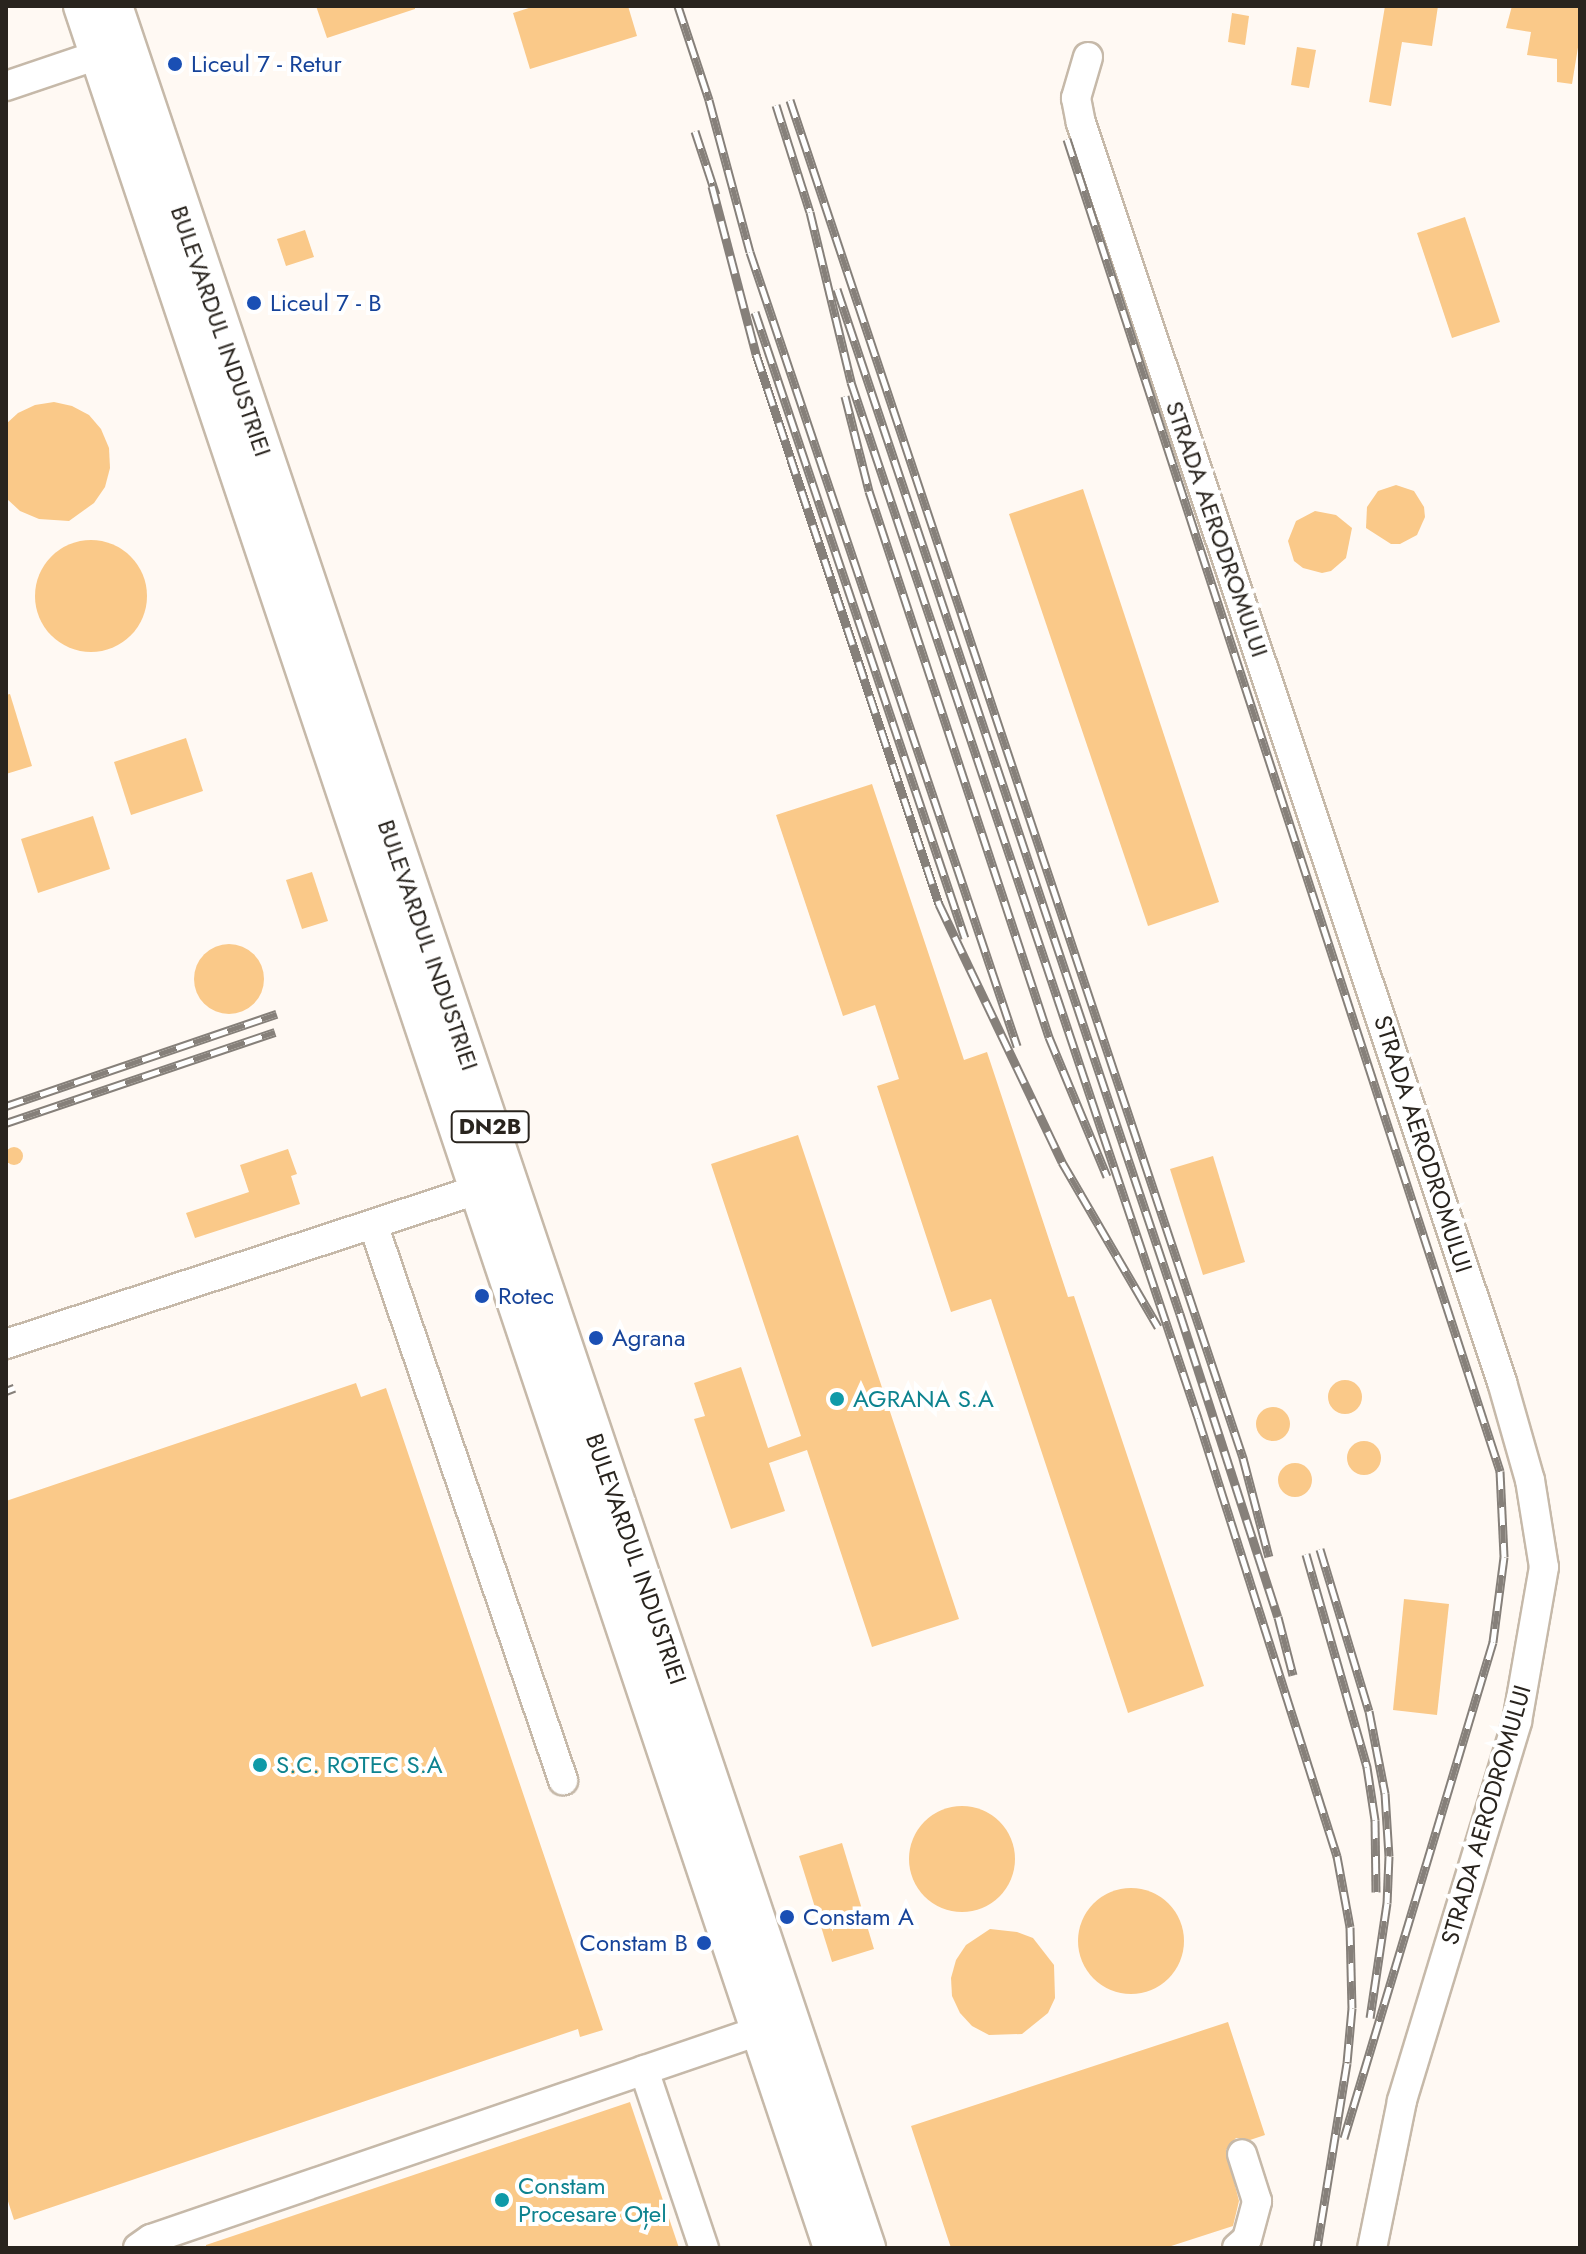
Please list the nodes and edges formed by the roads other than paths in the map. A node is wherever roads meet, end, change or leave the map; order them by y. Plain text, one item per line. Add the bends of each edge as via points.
1 (82, 6) edge
2 (114, 6) edge
3 (113, 49) junction
4 (1088, 57) dead end
5 (6, 86) edge
6 (494, 1184) junction
7 (373, 1224) junction
8 (6, 1344) edge
9 (563, 1780) dead end
10 (776, 2025) junction
11 (644, 2070) junction
12 (1242, 2154) dead end
13 (138, 2248) edge
14 (704, 2248) edge
15 (832, 2248) edge
16 (867, 2248) edge
17 (1237, 2248) edge
18 (1372, 2248) edge

1 - 3 main road, BULEVARDUL INDUSTRIEI / DN2B
2 - 3 main road, BULEVARDUL INDUSTRIEI / DN2B
3 - 5 street
3 - 6 main road, BULEVARDUL INDUSTRIEI / DN2B
4 - 18 street, STRADA AERODROMULUI via 1076,98 1081,123 1502,1382 1530,1480 1544,1567 1517,1722 1402,2101
6 - 7 street
6 - 10 main road, BULEVARDUL INDUSTRIEI / DN2B
7 - 8 street
7 - 9 street
10 - 11 street
10 - 15 main road, BULEVARDUL INDUSTRIEI / DN2B
10 - 16 main road, BULEVARDUL INDUSTRIEI / DN2B
11 - 13 street via 151,2239
11 - 14 street
12 - 17 street via 1257,2201 1247,2239

